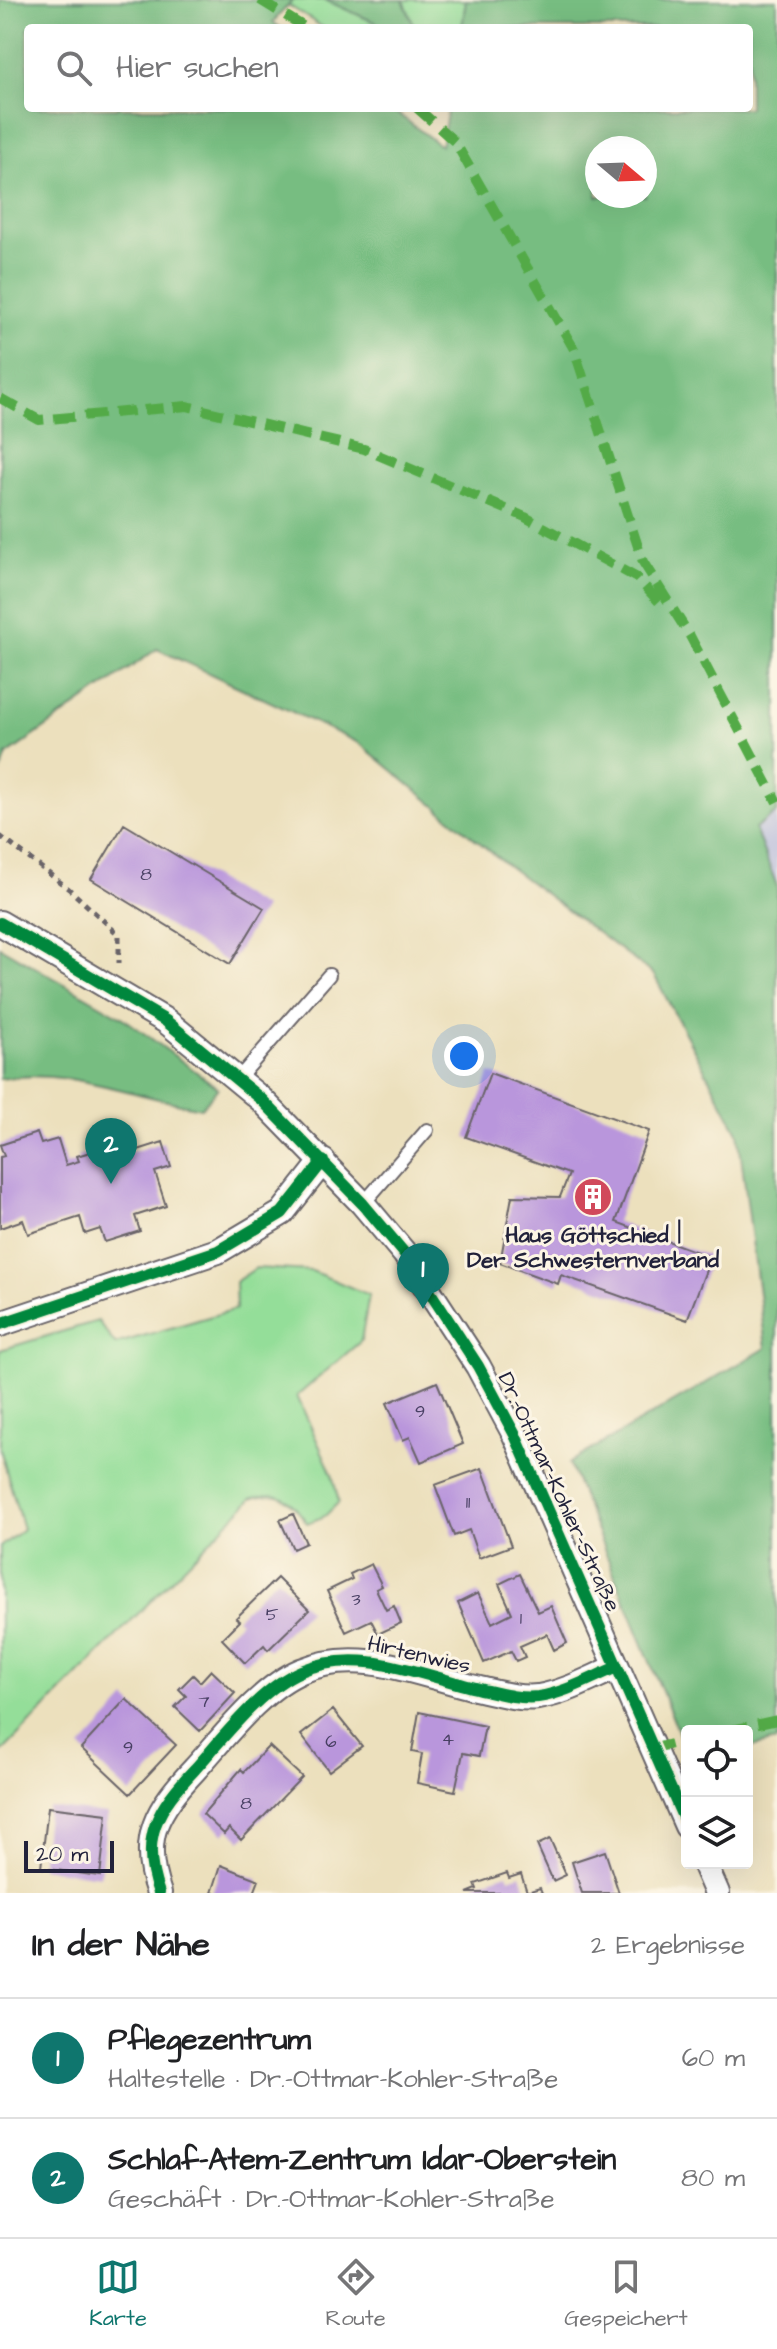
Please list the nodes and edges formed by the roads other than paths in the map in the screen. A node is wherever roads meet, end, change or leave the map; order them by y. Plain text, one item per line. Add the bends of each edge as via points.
1 (0, 923) edge
2 (329, 975) dead end
3 (237, 1080) junction
4 (427, 1130) dead end
5 (323, 1161) junction
6 (363, 1204) junction
7 (0, 1324) edge
8 (617, 1667) junction
9 (681, 1812) edge
10 (707, 1869) edge
11 (159, 1893) edge
12 (717, 1893) edge

1 - 3 street, Dr.-Ottmar-Kohler-Straße via 166,1021
2 - 3 lane
3 - 5 street, Dr.-Ottmar-Kohler-Straße
4 - 6 lane
5 - 6 street, Dr.-Ottmar-Kohler-Straße
5 - 7 street via 282,1213 218,1251
6 - 8 street, Dr.-Ottmar-Kohler-Straße via 405,1254 478,1366 515,1435
8 - 9 street, Dr.-Ottmar-Kohler-Straße
8 - 11 street, Hirtenwies via 536,1697 508,1696 380,1663 347,1660 299,1672 248,1712 161,1810 149,1853
10 - 12 street

